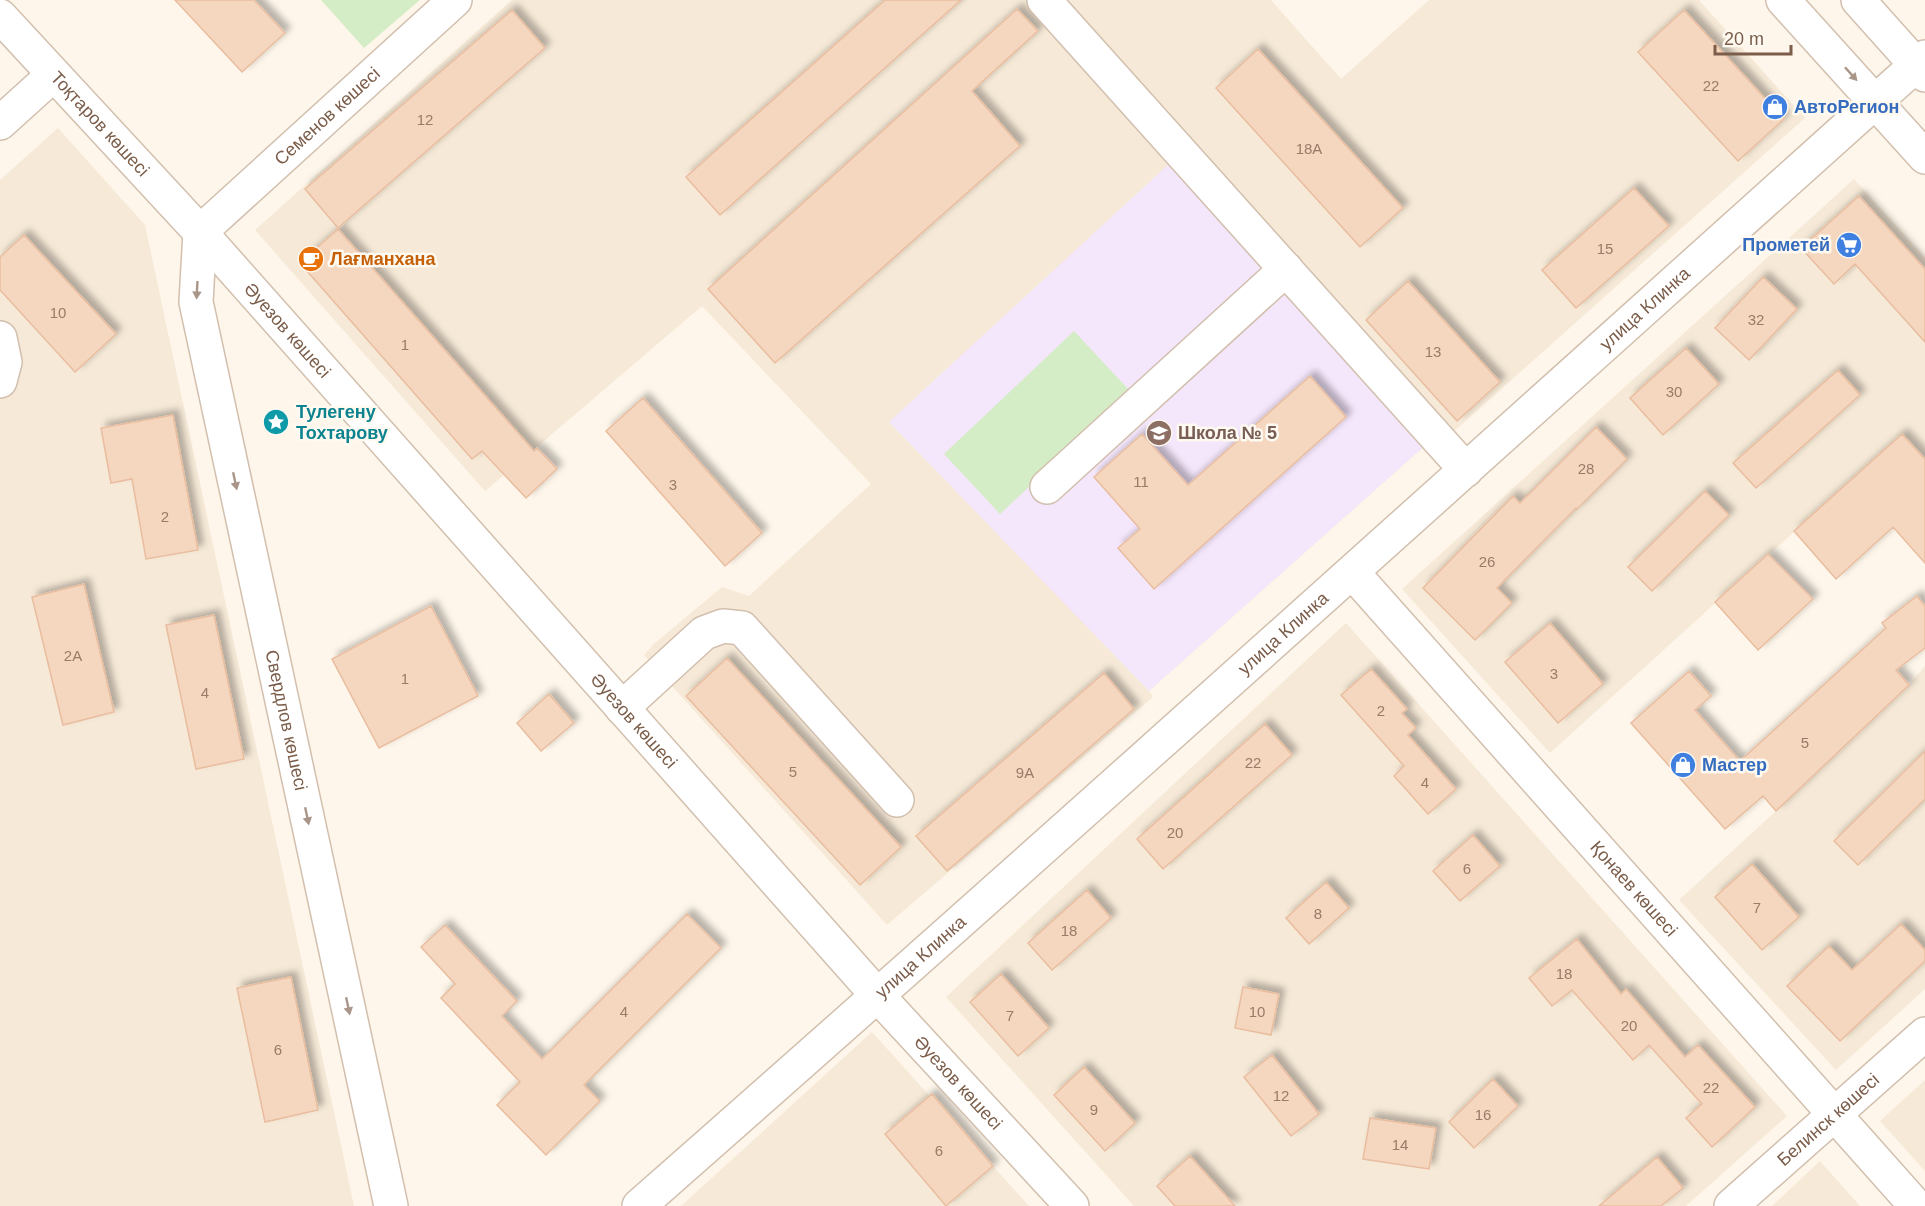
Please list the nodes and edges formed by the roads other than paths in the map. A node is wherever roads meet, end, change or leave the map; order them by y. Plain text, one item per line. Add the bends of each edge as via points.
1 (455, 0) edge
2 (1044, 0) edge
3 (1783, 0) edge
4 (1858, 0) edge
5 (0, 16) edge
6 (1922, 66) edge
7 (54, 75) junction
8 (1875, 101) junction
9 (0, 123) edge
10 (1925, 157) edge
11 (200, 232) junction
12 (1286, 269) junction
13 (0, 338) edge
14 (0, 381) edge
15 (1466, 470) junction
16 (1047, 487) dead end
17 (1352, 572) junction
18 (622, 708) junction
19 (897, 800) dead end
20 (878, 996) junction
21 (1925, 1034) edge
22 (1835, 1115) junction
23 (391, 1206) edge
24 (639, 1206) edge
25 (1072, 1206) edge
26 (1731, 1206) edge
27 (1916, 1206) edge

1 - 11 street, Семенов көшесі
2 - 12 street
3 -> 8 street
4 - 6 street
5 - 7 street, Тоқтаров көшесі
6 - 8 street, улица Клинка
7 - 9 street
7 - 11 street, Тоқтаров көшесі
8 - 10 street
8 - 15 street, улица Клинка
11 - 18 street, Әуезов көшесі
11 -> 23 street, Свердлов көшесі via 196,302
12 - 15 street
12 - 16 street
13 - 14 street via 5,362
15 - 17 street, улица Клинка
17 - 20 street, улица Клинка
17 - 22 street, Қонаев көшесі
18 - 19 street via 704,633 723,626 742,628
18 - 20 street, Әуезов көшесі
20 - 24 street, улица Клинка
20 - 25 street, Әуезов көшесі
21 - 22 street, Белинск көшесі
22 - 26 street, Белинск көшесі
22 - 27 street, Қонаев көшесі

